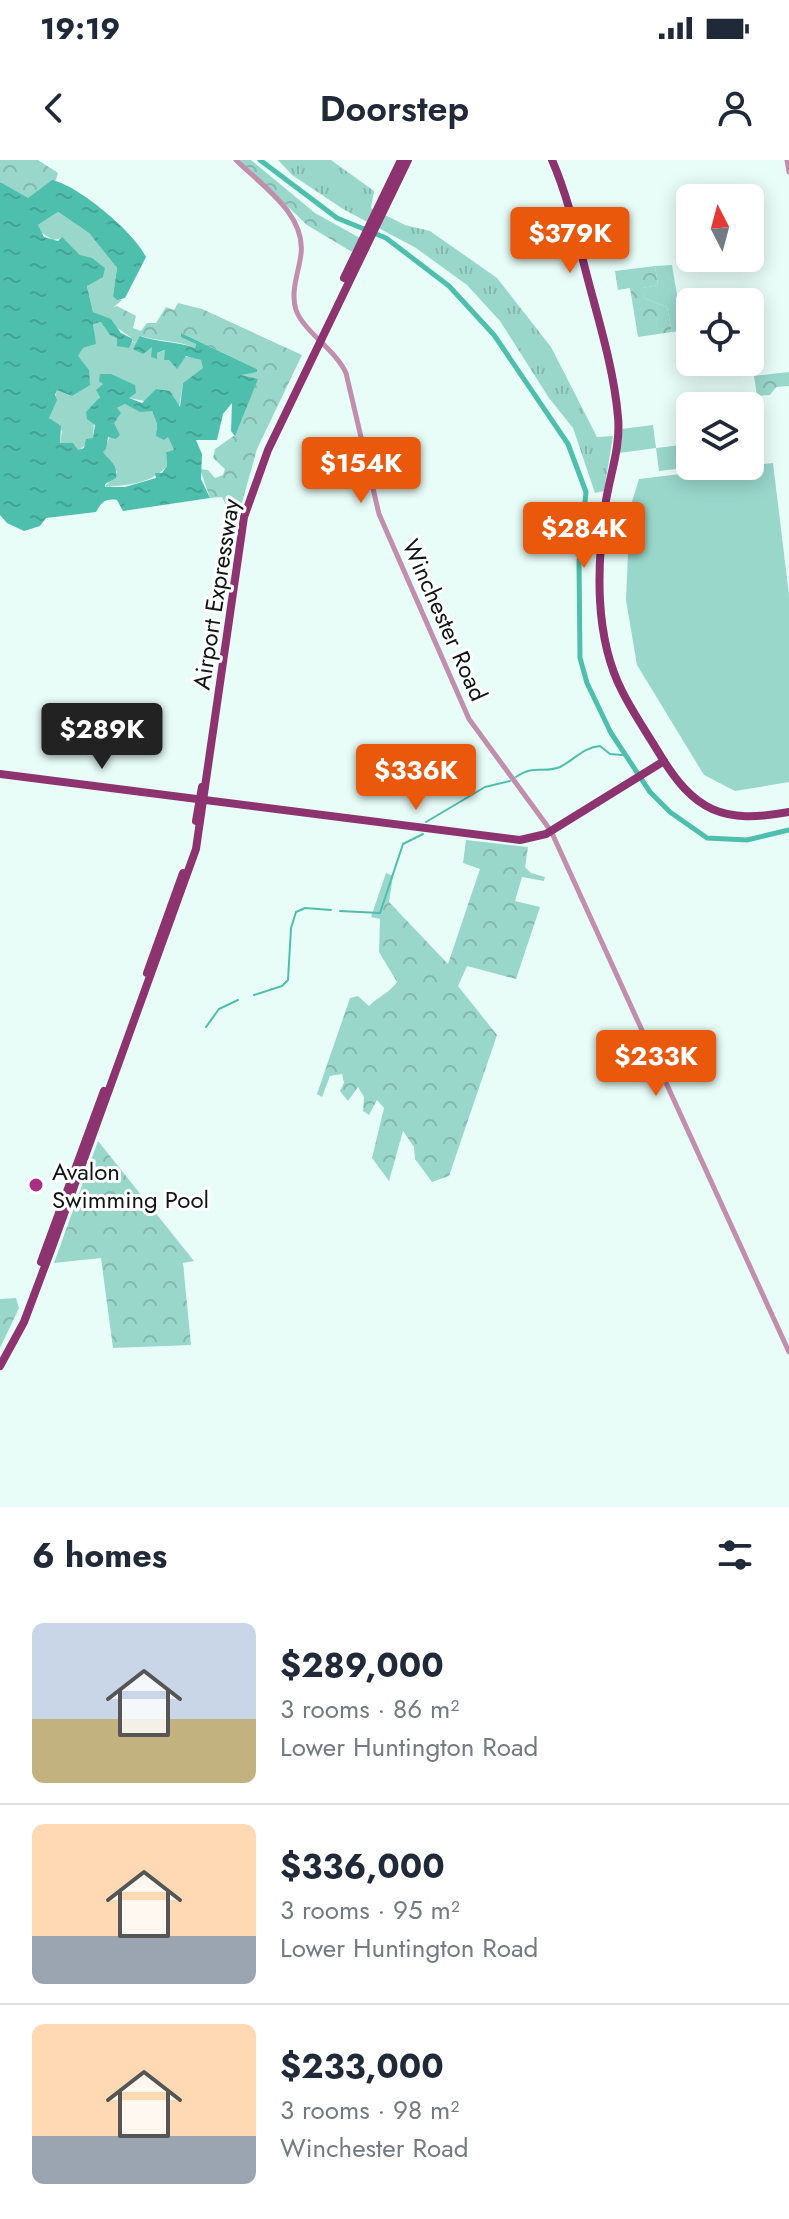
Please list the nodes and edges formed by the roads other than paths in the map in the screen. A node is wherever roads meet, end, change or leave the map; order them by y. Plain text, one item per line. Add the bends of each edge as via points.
1 (236, 160) edge
2 (401, 160) edge
3 (408, 160) edge
4 (552, 160) edge
5 (787, 160) edge
6 (789, 172) edge
7 (381, 209) junction
8 (319, 337) junction
9 (659, 764) junction
10 (0, 774) edge
11 (203, 801) junction
12 (789, 812) edge
13 (551, 831) junction
14 (789, 1352) edge
15 (0, 1357) edge
16 (0, 1366) edge

1 - 8 street, Winchester Road via 296,224 301,254 295,303
2 - 7 main road, Airport Expressway
3 - 7 main road, Airport Expressway
4 - 9 main road via 595,306 618,418 601,551 604,635 622,691
5 - 6 street
7 - 8 main road, Airport Expressway
8 - 11 main road, Airport Expressway via 259,458 240,516
8 - 13 street, Winchester Road via 346,373 379,514 469,719
9 - 12 main road via 689,795 716,812 749,818
9 - 13 main road
10 - 11 main road
11 - 13 main road via 511,839
11 - 15 main road, Airport Expressway via 185,868 24,1309
11 - 16 main road, Airport Expressway via 181,897 24,1322
13 - 14 street, Winchester Road

